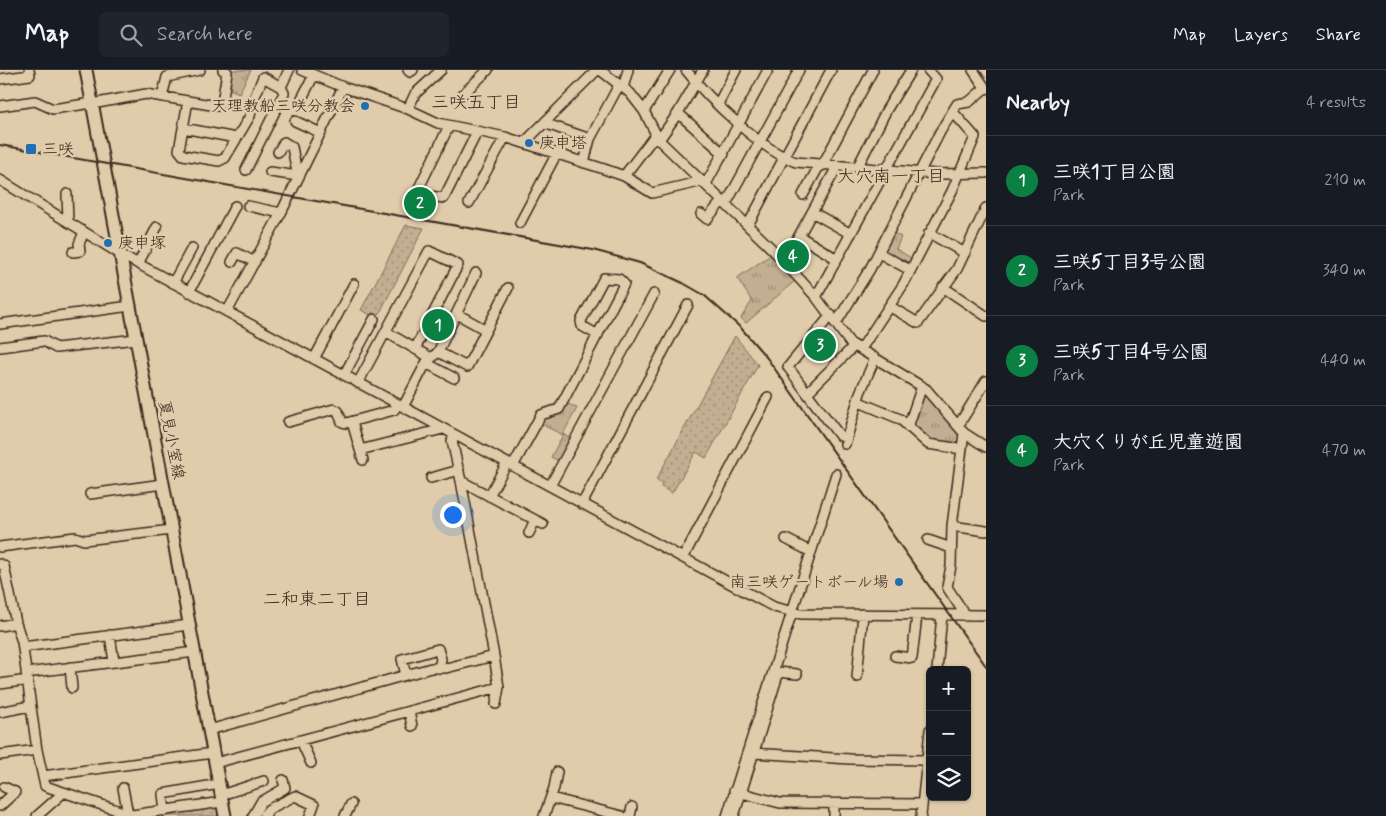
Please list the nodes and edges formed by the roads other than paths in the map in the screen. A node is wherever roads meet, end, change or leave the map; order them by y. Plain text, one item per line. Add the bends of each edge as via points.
1 (29, 70) edge
2 (86, 70) edge
3 (200, 70) edge
4 (223, 70) edge
5 (289, 70) edge
6 (302, 70) edge
7 (408, 70) edge
8 (413, 70) edge
9 (441, 70) edge
10 (488, 70) edge
11 (598, 70) edge
12 (628, 70) edge
13 (670, 70) edge
14 (686, 70) edge
15 (703, 70) edge
16 (736, 70) edge
17 (768, 70) edge
18 (799, 70) edge
19 (831, 70) edge
20 (873, 70) edge
21 (911, 70) edge
22 (928, 70) edge
23 (973, 70) edge
24 (318, 74) edge
25 (0, 79) edge
26 (696, 83) junction
27 (281, 86) junction
28 (343, 87) junction
29 (621, 87) junction
30 (986, 88) edge
31 (463, 94) dead end
32 (162, 97) junction
33 (188, 101) junction
34 (300, 102) dead end
35 (92, 104) junction
36 (718, 104) junction
37 (0, 106) edge
38 (408, 109) junction
39 (644, 111) junction
40 (953, 112) junction
41 (678, 113) junction
42 (295, 121) dead end
43 (544, 123) junction
44 (740, 124) junction
45 (449, 126) junction
46 (183, 128) junction
47 (477, 132) junction
48 (321, 133) junction
49 (505, 137) junction
50 (658, 137) junction
51 (236, 138) junction
52 (590, 139) junction
53 (762, 141) junction
54 (524, 144) junction
55 (278, 152) dead end
56 (558, 153) junction
57 (724, 154) junction
58 (785, 158) junction
59 (584, 163) junction
60 (821, 166) junction
61 (837, 167) junction
62 (858, 168) junction
63 (886, 169) junction
64 (246, 170) dead end
65 (270, 172) dead end
66 (919, 172) junction
67 (960, 173) junction
68 (986, 173) edge
69 (624, 176) junction
70 (298, 177) junction
71 (0, 180) edge
72 (704, 182) junction
73 (67, 194) dead end
74 (803, 196) dead end
75 (469, 203) dead end
76 (724, 203) junction
77 (235, 206) dead end
78 (248, 206) dead end
79 (986, 208) edge
80 (812, 212) junction
81 (280, 213) junction
82 (701, 214) dead end
83 (68, 222) junction
84 (520, 223) dead end
85 (748, 224) junction
86 (157, 227) dead end
87 (84, 232) junction
88 (929, 233) junction
89 (851, 234) junction
90 (798, 236) junction
91 (192, 248) dead end
92 (73, 252) dead end
93 (879, 253) junction
94 (965, 253) junction
95 (120, 254) junction
96 (837, 259) junction
97 (232, 262) dead end
98 (255, 262) junction
99 (784, 262) junction
100 (138, 264) junction
101 (910, 270) junction
102 (476, 273) dead end
103 (173, 283) junction
104 (354, 284) dead end
105 (943, 287) junction
106 (508, 288) dead end
107 (189, 292) junction
108 (654, 294) dead end
109 (816, 297) junction
110 (688, 305) dead end
111 (130, 306) junction
112 (890, 306) junction
113 (227, 312) junction
114 (457, 314) junction
115 (986, 316) edge
116 (374, 319) dead end
117 (833, 319) junction
118 (0, 324) edge
119 (486, 330) junction
120 (386, 332) junction
121 (598, 334) junction
122 (136, 339) junction
123 (0, 347) edge
124 (857, 348) junction
125 (415, 349) junction
126 (432, 358) junction
127 (876, 358) junction
128 (314, 359) junction
129 (344, 375) junction
130 (454, 378) dead end
131 (986, 381) edge
132 (358, 383) junction
133 (922, 386) junction
134 (807, 393) junction
135 (768, 397) dead end
136 (859, 402) junction
137 (400, 406) junction
138 (288, 422) dead end
139 (352, 422) junction
140 (908, 427) junction
141 (443, 429) junction
142 (961, 430) junction
143 (454, 435) junction
144 (986, 447) edge
145 (962, 449) junction
146 (360, 450) junction
147 (363, 460) dead end
148 (510, 465) junction
149 (459, 470) junction
150 (836, 474) dead end
151 (431, 478) dead end
152 (461, 481) junction
153 (163, 484) junction
154 (550, 486) junction
155 (90, 494) dead end
156 (490, 496) junction
157 (582, 504) junction
158 (952, 526) junction
159 (172, 530) junction
160 (986, 531) edge
161 (529, 532) dead end
162 (786, 540) dead end
163 (928, 540) dead end
164 (0, 547) edge
165 (951, 548) junction
166 (811, 552) junction
167 (683, 558) junction
168 (0, 564) edge
169 (792, 613) junction
170 (863, 614) junction
171 (917, 615) junction
172 (986, 615) edge
173 (942, 616) junction
174 (966, 616) junction
175 (16, 623) junction
176 (189, 625) junction
177 (0, 626) edge
178 (110, 635) junction
179 (23, 647) junction
180 (194, 652) junction
181 (494, 656) junction
182 (779, 656) junction
183 (895, 656) dead end
184 (114, 662) junction
185 (937, 666) edge
186 (70, 667) junction
187 (439, 668) junction
188 (778, 672) junction
189 (797, 674) dead end
190 (406, 675) junction
191 (27, 676) junction
192 (857, 677) dead end
193 (0, 684) edge
194 (498, 687) junction
195 (72, 688) dead end
196 (496, 704) dead end
197 (30, 706) junction
198 (409, 711) junction
199 (0, 712) edge
200 (412, 726) dead end
201 (209, 730) junction
202 (756, 732) junction
203 (301, 741) junction
204 (37, 750) junction
205 (753, 753) junction
206 (0, 755) edge
207 (214, 758) junction
208 (926, 760) edge
209 (311, 763) dead end
210 (926, 769) edge
211 (557, 772) dead end
212 (43, 776) junction
213 (283, 780) dead end
214 (264, 782) dead end
215 (4, 787) dead end
216 (124, 788) dead end
217 (738, 792) junction
218 (63, 793) junction
219 (221, 794) junction
220 (551, 798) junction
221 (351, 804) dead end
222 (834, 804) junction
223 (922, 804) junction
224 (0, 806) edge
225 (164, 811) junction
226 (113, 813) edge
227 (131, 815) edge
228 (37, 816) edge
229 (225, 816) edge
230 (253, 816) edge
231 (266, 816) edge
232 (310, 816) edge
233 (345, 816) edge
234 (544, 816) edge
235 (622, 816) edge
236 (727, 816) edge
237 (734, 816) edge
238 (834, 816) edge
239 (921, 816) edge

1 - 25 street via 30,75
2 - 35 main road, 夏見小室線
3 - 32 street via 167,77
4 - 33 street via 227,72 220,105
5 - 27 street
6 - 24 street
7 - 8 street
9 - 38 street via 415,94
10 - 31 street
11 - 29 street
11 - 43 street
12 - 29 street
13 - 39 street
14 - 26 street
15 - 26 street
16 - 36 street
17 - 44 street
18 - 53 street
19 - 58 street
20 - 60 street
21 - 62 street via 887,109
22 - 63 street via 936,79
23 - 30 street
24 - 28 street
24 - 34 street
26 - 36 street
26 - 41 street
27 - 51 street via 264,77 252,101 250,116
27 - 64 street via 284,93
28 - 38 street
28 - 48 street
29 - 39 street
29 - 52 street
30 - 40 street via 969,102 957,104
32 - 33 street
32 - 35 street via 137,95
33 - 46 street
35 - 37 street via 53,109 35,101
35 - 95 main road, 夏見小室線
36 - 44 street
38 - 45 street
39 - 50 street
40 - 66 street
40 - 67 street via 975,137
41 - 50 street
41 - 57 street
42 - 48 street
43 - 52 street
43 - 54 street
44 - 53 street
44 - 57 street
45 - 47 street
45 - 47 street via 416,194 444,198
46 - 51 street
46 - 51 street via 181,153 219,162 225,158
47 - 49 street
48 - 70 street
49 - 54 street
49 - 75 street
50 - 69 street
50 - 72 street
52 - 59 street
53 - 58 street
53 - 76 street
54 - 56 street
55 - 70 street via 284,142 292,147
56 - 59 street
56 - 84 street
57 - 72 street
58 - 60 street
58 - 85 street
59 - 69 street
60 - 61 street
60 - 74 street
61 - 62 street
61 - 80 street
62 - 63 street
63 - 66 street
63 - 89 street
65 - 70 street
66 - 67 street
66 - 93 street
67 - 68 street
67 - 88 street
69 - 72 street via 652,193
70 - 81 street
71 - 83 street
72 - 76 street
73 - 83 street
76 - 82 street via 707,219
76 - 85 street
77 - 107 street
78 - 81 street
79 - 94 street
80 - 89 street
80 - 90 street
81 - 98 street
83 - 87 street
85 - 99 street
86 - 100 street
87 - 92 street via 80,251
87 - 95 street
88 - 94 street
88 - 101 street
89 - 96 street
90 - 96 street
90 - 99 street
91 - 103 street
93 - 101 street
93 - 117 street
94 - 105 street
95 - 100 street
95 - 111 main road, 夏見小室線
96 - 109 street
97 - 98 street via 237,253
98 - 113 street
99 - 109 street
100 - 103 street
101 - 112 street
102 - 114 street
103 - 107 street
104 - 128 street
105 - 112 street via 918,323
105 - 115 street
106 - 119 street
107 - 113 street
108 - 154 street
109 - 117 street
110 - 157 street
111 - 118 street
111 - 122 main road, 夏見小室線
112 - 124 street
113 - 128 street
114 - 119 street
114 - 126 street
116 - 129 street
117 - 124 street
117 - 134 street via 788,366
119 - 126 street via 467,367
120 - 125 street
120 - 125 street via 429,251 458,265
120 - 132 street
121 - 121 street via 582,326 581,321 604,278 620,279 624,284
121 - 148 street via 559,408 541,416
122 - 123 street via 56,348 44,341
122 - 153 main road, 夏見小室線
124 - 127 street
124 - 134 street
125 - 126 street
126 - 130 street
126 - 137 street
127 - 133 street
127 - 136 street
128 - 129 street
129 - 132 street
131 - 142 street
132 - 137 street
133 - 140 street
133 - 142 street
134 - 136 street via 846,441
135 - 167 street
136 - 140 street via 900,419
137 - 139 street
137 - 141 street
138 - 139 street via 334,409 342,422
139 - 146 street
140 - 145 street via 928,444
141 - 143 street
141 - 146 street
142 - 144 street
142 - 145 street
143 - 148 street
143 - 149 street via 452,441
145 - 158 street
146 - 147 street
148 - 154 street
148 - 156 street
149 - 151 street
149 - 152 street
150 - 166 street
152 - 156 street
152 - 181 street
153 - 155 street
153 - 159 main road, 夏見小室線
154 - 157 street
156 - 161 street via 539,522
157 - 167 street
158 - 160 street
158 - 165 street
159 - 164 street via 84,540 75,537
159 - 176 main road, 夏見小室線
162 - 166 street
163 - 165 street
165 - 174 street via 947,587
166 - 169 street
167 - 169 street via 774,607
168 - 175 street via 4,566
169 - 170 street
169 - 182 street
170 - 171 street
170 - 192 street
171 - 173 street
171 - 183 street via 912,658
172 - 174 street
173 - 174 street
173 - 185 street
175 - 177 street
175 - 179 street
176 - 178 street
176 - 180 main road, 夏見小室線
178 - 179 street
178 - 184 street
179 - 191 street
180 - 184 street
180 - 201 main road, 夏見小室線
181 - 187 street
181 - 194 street
182 - 188 street
182 - 202 street
184 - 186 street
186 - 191 street
186 - 195 street
187 - 190 street
187 - 190 street via 438,649 402,659
188 - 189 street
188 - 202 street
190 - 201 street
191 - 193 street
191 - 197 street
194 - 196 street
194 - 198 street
197 - 199 street
197 - 204 street
198 - 200 street
198 - 203 street
201 - 207 main road, 夏見小室線
202 - 205 street
202 - 217 street
203 - 207 street
203 - 209 street
204 - 206 street
204 - 212 street
205 - 208 street
205 - 217 street
207 - 212 street
207 - 219 main road, 夏見小室線
210 - 223 street
211 - 220 street
212 - 218 street via 45,786
213 - 230 street via 285,788 261,802
214 - 219 street
215 - 224 street via 15,792
216 - 227 street
217 - 222 street via 780,803
217 - 236 street
217 - 237 street
218 - 226 street
218 - 228 street
219 - 225 street
219 - 225 street via 163,794
219 - 229 main road, 夏見小室線
220 - 234 street
220 - 235 street
221 - 233 street
222 - 223 street
222 - 238 street
223 - 239 street
225 - 227 street
226 - 227 street
231 - 232 street via 269,809 296,796 314,804

